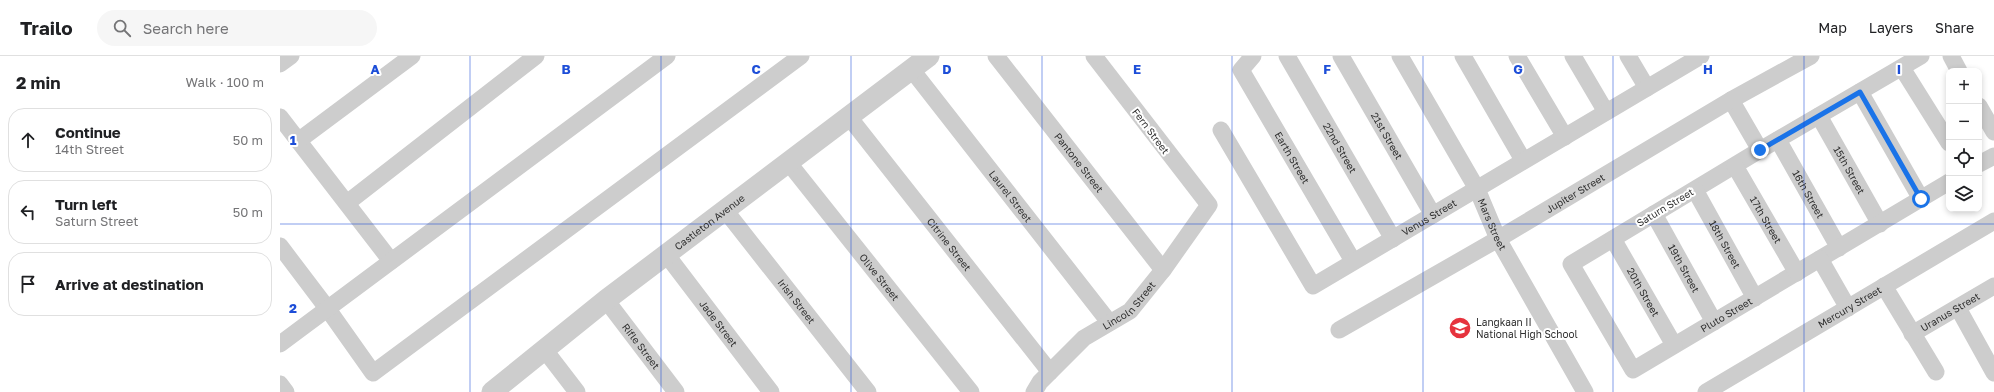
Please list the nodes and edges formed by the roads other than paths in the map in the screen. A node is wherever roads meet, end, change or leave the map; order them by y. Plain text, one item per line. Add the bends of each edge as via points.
1 (291, 56) edge
2 (412, 56) edge
3 (536, 56) edge
4 (667, 56) edge
5 (801, 56) edge
6 (930, 56) edge
7 (996, 56) edge
8 (1094, 56) edge
9 (1253, 56) edge
10 (1287, 56) edge
11 (1341, 56) edge
12 (1400, 56) edge
13 (1463, 56) edge
14 (1517, 56) edge
15 (1573, 56) edge
16 (1628, 56) edge
17 (1810, 56) edge
18 (1922, 56) edge
19 (1950, 56) edge
20 (1691, 58) edge
21 (280, 64) edge
22 (1902, 68) junction
23 (1957, 68) edge
24 (912, 70) junction
25 (1647, 88) junction
26 (1860, 92) junction
27 (1731, 100) junction
28 (1982, 111) edge
29 (1606, 112) junction
30 (1819, 116) junction
31 (280, 117) edge
32 (849, 117) junction
33 (1221, 130) dead end
34 (1994, 132) edge
35 (1565, 137) junction
36 (1778, 140) junction
37 (1947, 140) edge
38 (298, 141) junction
39 (1760, 150) junction
40 (1994, 156) edge
41 (1524, 160) junction
42 (788, 162) junction
43 (1982, 162) edge
44 (1735, 166) junction
45 (1946, 184) edge
46 (1477, 189) junction
47 (1695, 190) junction
48 (1921, 199) junction
49 (346, 203) junction
50 (1209, 205) joint
51 (725, 210) junction
52 (1654, 214) junction
53 (1433, 215) junction
54 (1994, 221) edge
55 (1880, 224) junction
56 (1393, 239) junction
57 (1498, 239) junction
58 (1613, 239) junction
59 (280, 246) edge
60 (1839, 248) junction
61 (666, 254) junction
62 (1820, 259) junction
63 (391, 261) junction
64 (1353, 261) junction
65 (1163, 270) junction
66 (1797, 273) junction
67 (1884, 286) junction
68 (1994, 286) edge
69 (1755, 298) junction
70 (606, 300) junction
71 (327, 308) junction
72 (1848, 308) junction
73 (1958, 308) junction
74 (1109, 322) junction
75 (1714, 322) junction
76 (1339, 330) dead end
77 (1912, 334) junction
78 (280, 344) edge
79 (1674, 345) junction
80 (544, 348) junction
81 (1633, 370) joint
82 (1050, 372) junction
83 (1936, 372) dead end
84 (1994, 374) edge
85 (280, 384) edge
86 (286, 392) edge
87 (492, 392) edge
88 (577, 392) edge
89 (676, 392) edge
90 (771, 392) edge
91 (868, 392) edge
92 (970, 392) edge
93 (1034, 392) edge
94 (1585, 392) edge
95 (1706, 392) edge

1 - 21 street
2 - 38 street
3 - 49 street
4 - 63 street
5 - 71 street via 373,373
6 - 24 street, Castleton Avenue
7 - 65 street, Pantone Street
8 - 50 street, Fern Street
9 - 64 street, Earth Street via 1241,70
10 - 56 street, 22nd Street
11 - 53 street, 21st Street
12 - 46 street, Mars Street
13 - 41 street
14 - 35 street
15 - 29 street
16 - 25 street
17 - 27 street, Jupiter Street
18 - 22 street, Saturn Street
19 - 23 street
20 - 25 street, Venus Street
22 - 26 street, Saturn Street
22 - 37 street
24 - 32 street, Castleton Avenue
24 - 74 street, Laurel Street
25 - 29 street, Venus Street
26 - 30 street, Saturn Street
26 - 48 street
27 - 39 street
27 - 57 street, Jupiter Street
28 - 34 street
29 - 35 street, Venus Street
30 - 36 street, Saturn Street
30 - 55 street, 15th Street
31 - 38 street
32 - 42 street, Castleton Avenue
32 - 82 street, Citrine Street
33 - 64 street, Venus Street via 1313,286
35 - 41 street, Venus Street
36 - 39 street, Saturn Street
36 - 60 street, 16th Street
38 - 49 street
39 - 44 street, Saturn Street
40 - 43 street
41 - 46 street, Venus Street
42 - 51 street, Castleton Avenue
42 - 92 street, Olive Street
44 - 47 street, Saturn Street
44 - 66 street, 17th Street
45 - 48 street, Pluto Street
46 - 53 street, Venus Street
46 - 57 street, Mars Street
47 - 52 street, Saturn Street
47 - 69 street, 18th Street
48 - 55 street, Pluto Street
49 - 63 street
50 - 65 street, Lincoln Street
51 - 61 street, Castleton Avenue
51 - 91 street, Irish Street
52 - 58 street, Saturn Street
52 - 75 street, 19th Street
53 - 56 street, Venus Street
54 - 67 street, Mercury Street
55 - 60 street, Pluto Street
56 - 64 street, Venus Street
57 - 76 street, Jupiter Street
57 - 94 street, Mars Street
58 - 79 street, 20th Street
58 - 81 street, Saturn Street via 1571,264
59 - 71 street
60 - 62 street, Pluto Street
61 - 70 street, Castleton Avenue
61 - 90 street, Jade Street
62 - 66 street, Pluto Street
62 - 72 street
63 - 71 street
65 - 74 street, Lincoln Street via 1130,311
66 - 69 street, Pluto Street
67 - 72 street, Mercury Street
67 - 77 street, Uranus Street
68 - 73 street, Uranus Street
69 - 75 street, Pluto Street
70 - 80 street, Castleton Avenue
70 - 89 street, Rifle Street
71 - 78 street
72 - 95 street, Mercury Street
73 - 77 street, Uranus Street
73 - 84 street
74 - 82 street, Lincoln Street via 1084,338
75 - 79 street, Pluto Street
77 - 83 street
79 - 81 street, Pluto Street
80 - 87 street, Castleton Avenue
80 - 88 street
82 - 93 street, Lincoln Street
85 - 86 street

